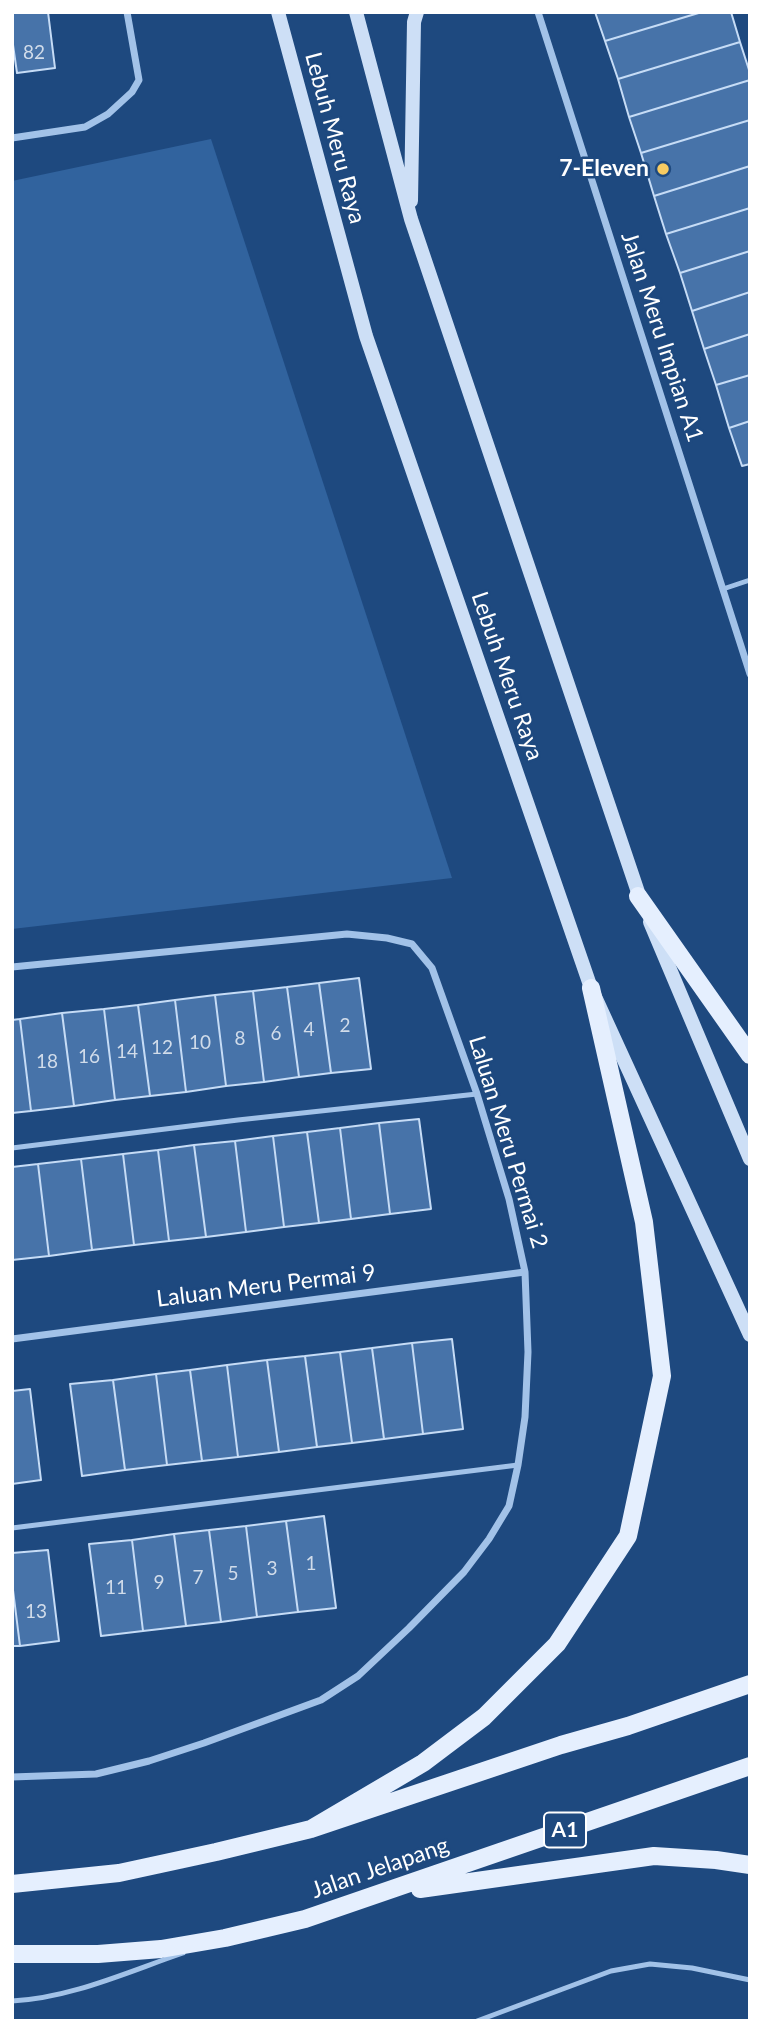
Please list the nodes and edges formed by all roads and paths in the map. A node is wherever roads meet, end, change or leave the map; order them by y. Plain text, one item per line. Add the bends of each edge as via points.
1 (127, 12) edge
2 (278, 12) edge
3 (356, 12) edge
4 (417, 12) edge
5 (538, 12) edge
6 (12, 138) edge
7 (411, 219) junction
8 (750, 580) edge
9 (723, 589) junction
10 (750, 674) edge
11 (639, 896) junction
12 (12, 967) edge
13 (591, 988) junction
14 (750, 1055) edge
15 (477, 1094) junction
16 (12, 1148) edge
17 (750, 1159) edge
18 (525, 1272) junction
19 (750, 1335) edge
20 (12, 1339) edge
21 (517, 1465) junction
22 (12, 1528) edge
23 (750, 1684) edge
24 (750, 1766) edge
25 (12, 1777) edge
26 (311, 1829) junction
27 (750, 1865) edge
28 (12, 1884) edge
29 (380, 1895) junction
30 (225, 1938) junction
31 (12, 1954) edge
32 (750, 1980) edge
33 (12, 2001) edge
34 (477, 2021) edge

1 - 6 street via 139,80 132,92 85,127
2 - 13 main road, Lebuh Meru Raya via 366,336
3 - 7 main road
4 - 7 main road
5 - 9 street, Jalan Meru Impian A1
7 - 11 main road
8 - 9 lane
9 - 10 street, Jalan Meru Impian A1
11 - 14 main road
11 - 17 main road
12 - 15 street, Laluan Meru Permai 2 via 346,934 412,944 432,968
13 - 19 main road, Lebuh Meru Raya
13 - 26 main road via 644,1222 662,1376 628,1536 557,1644 484,1717 423,1763
15 - 16 lane
15 - 18 street, Laluan Meru Permai 2 via 509,1199
18 - 20 street, Laluan Meru Permai 9
18 - 21 street, Laluan Meru Permai 2 via 528,1353
21 - 22 lane
21 - 25 street, Laluan Meru Permai 2 via 509,1506 464,1572 358,1676 321,1700 149,1762 96,1774
23 - 26 main road
24 - 29 main road, Jalan Jelapang / A1
26 - 28 main road via 119,1873
27 - 29 main road via 654,1856
29 - 30 main road, Jalan Jelapang / A1
30 - 31 main road, Jalan Jelapang / A1 via 98,1954
30 - 33 lane via 72,1991
32 - 34 lane via 650,1964 611,1971

